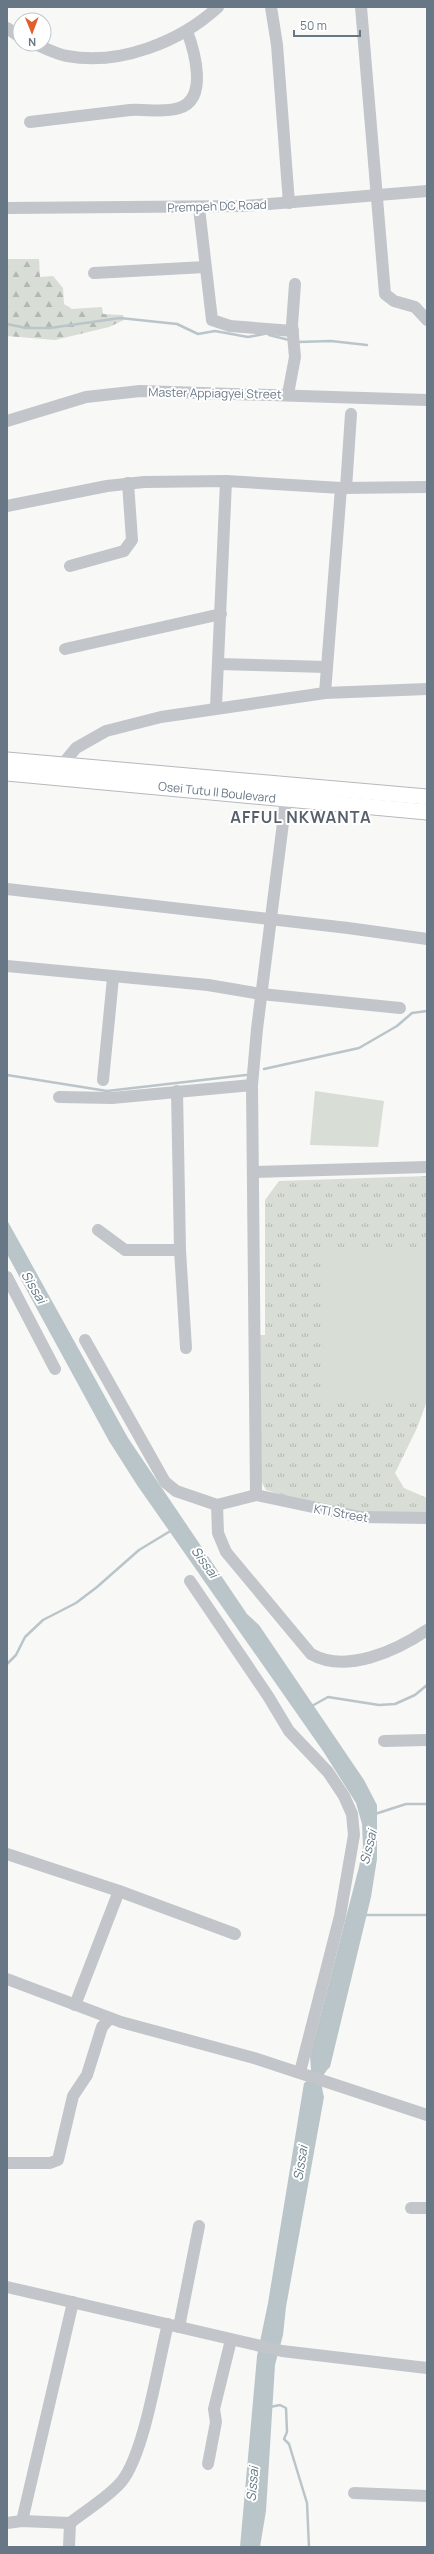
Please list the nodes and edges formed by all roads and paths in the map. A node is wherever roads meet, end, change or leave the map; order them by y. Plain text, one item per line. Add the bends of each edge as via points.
1 (218, 7) edge
2 (270, 7) edge
3 (361, 7) edge
4 (187, 31) junction
5 (52, 51) edge
6 (30, 122) dead end
7 (427, 191) edge
8 (378, 195) junction
9 (289, 203) junction
10 (7, 208) edge
11 (200, 208) junction
12 (206, 267) junction
13 (94, 273) dead end
14 (295, 284) dead end
15 (427, 320) edge
16 (293, 331) junction
17 (288, 394) junction
18 (427, 400) edge
19 (351, 414) dead end
20 (7, 421) edge
21 (226, 480) junction
22 (128, 483) junction
23 (427, 487) edge
24 (343, 488) junction
25 (7, 506) edge
26 (70, 566) dead end
27 (221, 614) junction
28 (65, 649) dead end
29 (218, 664) junction
30 (327, 667) junction
31 (427, 689) edge
32 (325, 693) junction
33 (216, 707) junction
34 (7, 760) edge
35 (62, 765) junction
36 (7, 773) edge
37 (427, 797) edge
38 (286, 799) junction
39 (427, 812) edge
40 (7, 889) edge
41 (272, 920) junction
42 (427, 939) edge
43 (7, 966) edge
44 (113, 978) junction
45 (261, 994) junction
46 (400, 1008) dead end
47 (102, 1080) dead end
48 (252, 1085) junction
49 (177, 1091) junction
50 (59, 1097) dead end
51 (427, 1167) edge
52 (254, 1172) junction
53 (98, 1230) dead end
54 (180, 1250) junction
55 (7, 1277) edge
56 (84, 1340) dead end
57 (186, 1348) dead end
58 (55, 1369) dead end
59 (256, 1495) junction
60 (217, 1504) junction
61 (427, 1518) edge
62 (190, 1581) dead end
63 (427, 1630) edge
64 (427, 1740) edge
65 (384, 1742) dead end
66 (7, 1854) edge
67 (119, 1891) junction
68 (235, 1934) dead end
69 (7, 1979) edge
70 (75, 2005) junction
71 (110, 2018) junction
72 (302, 2073) junction
73 (427, 2115) edge
74 (7, 2163) edge
75 (411, 2208) dead end
76 (427, 2208) edge
77 (199, 2226) dead end
78 (7, 2287) edge
79 (73, 2302) junction
80 (173, 2325) junction
81 (230, 2340) junction
82 (427, 2368) edge
83 (208, 2464) dead end
84 (354, 2493) dead end
85 (427, 2496) edge
86 (22, 2521) junction
87 (7, 2523) edge
88 (70, 2523) junction
89 (69, 2547) edge

1 - 4 street
2 - 9 street via 277,45
3 - 8 street
4 - 5 street via 152,47 111,57 65,56
4 - 6 street via 196,56 198,82 191,98 181,108
7 - 8 street, Prempeh DC Road
8 - 9 street, Prempeh DC Road
8 - 15 street via 385,294 394,301 415,307
9 - 11 street, Prempeh DC Road
10 - 11 street, Prempeh DC Road
11 - 12 street
12 - 13 street
12 - 16 street via 212,320 230,326
14 - 16 street
16 - 17 street via 295,357
17 - 18 street, Master Appiagyei Street
17 - 20 street, Master Appiagyei Street via 164,390 118,393 59,403
19 - 24 street
21 - 22 street
21 - 24 street
21 - 27 street
22 - 25 street
22 - 26 street via 132,540 130,546 124,551
23 - 24 street
24 - 30 street
27 - 28 street
27 - 29 street
29 - 30 street
29 - 33 street
30 - 32 street
31 - 32 street
32 - 33 street
33 - 35 street via 106,730 76,748
34 - 35 main road, Osei Tutu II Boulevard
35 - 37 main road, Osei Tutu II Boulevard
36 - 38 main road, Osei Tutu II Boulevard
38 - 39 main road, Osei Tutu II Boulevard
38 - 41 street
40 - 41 street
41 - 42 street
41 - 45 street
43 - 44 street
44 - 45 street via 208,985
44 - 47 street
45 - 46 street
45 - 48 street
48 - 49 street
48 - 52 street
49 - 50 street via 112,1098
49 - 54 street
51 - 52 street
52 - 59 street
53 - 54 street via 125,1250
54 - 57 street
55 - 58 street
56 - 60 street via 165,1482 176,1491
59 - 60 street
59 - 61 street, KTI Street via 360,1517
60 - 63 street via 218,1533 226,1552 310,1654 322,1660 368,1658 406,1644
62 - 72 street via 289,1731 328,1772 352,1814 354,1835 340,1916
64 - 65 street
66 - 67 street
67 - 68 street
67 - 70 street
69 - 70 street
70 - 71 street
71 - 72 street
71 - 74 street via 100,2032 87,2075 73,2096 58,2160 50,2163
72 - 73 street
75 - 76 street
77 - 80 street
78 - 79 street
79 - 80 street
79 - 86 street
80 - 81 street
80 - 88 street via 132,2467 121,2482
81 - 82 street via 282,2351
81 - 83 street via 214,2409 216,2422
84 - 85 street
86 - 87 street
86 - 88 street
88 - 89 street

